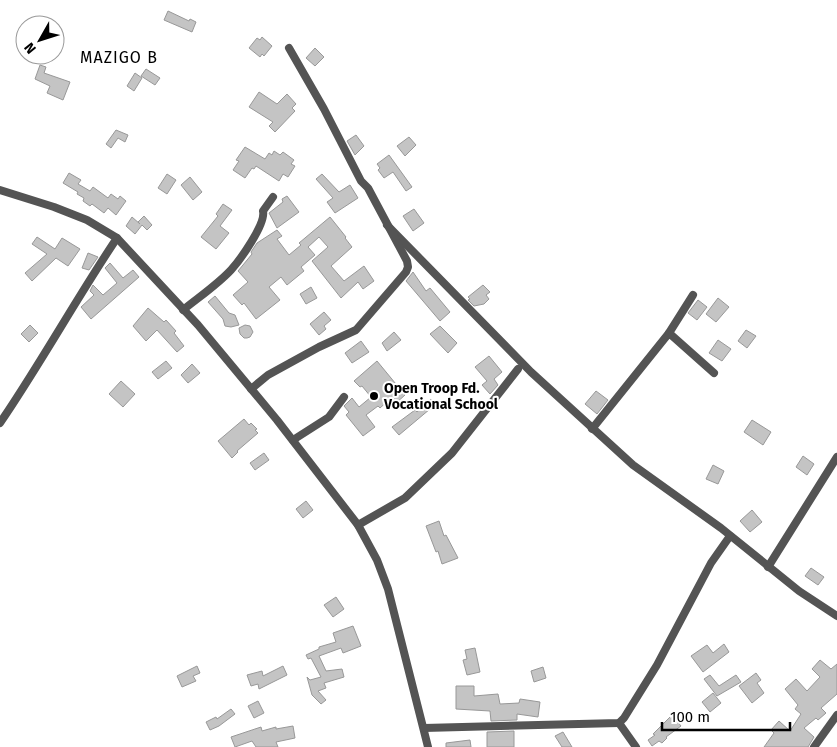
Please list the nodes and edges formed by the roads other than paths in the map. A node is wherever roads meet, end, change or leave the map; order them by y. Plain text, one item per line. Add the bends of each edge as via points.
1 (289, 48) dead end
2 (0, 190) edge
3 (273, 197) dead end
4 (388, 224) junction
5 (117, 238) junction
6 (693, 295) dead end
7 (183, 310) junction
8 (668, 332) junction
9 (518, 369) dead end
10 (714, 373) dead end
11 (251, 389) junction
12 (344, 397) dead end
13 (0, 423) edge
14 (592, 428) junction
15 (293, 440) junction
16 (837, 457) edge
17 (358, 525) junction
18 (730, 536) junction
19 (768, 567) junction
20 (837, 616) edge
21 (837, 714) edge
22 (619, 723) junction
23 (424, 728) junction
24 (428, 747) edge
25 (636, 747) edge
26 (814, 747) edge

1 - 4 street
2 - 5 street via 79,217
3 - 7 street via 263,211 260,228 231,270
4 - 11 street via 407,261 406,272 356,330 268,375
4 - 14 street via 530,372
5 - 7 street
5 - 13 street
6 - 8 street
7 - 11 street
8 - 10 street
8 - 14 street
9 - 17 street via 452,453 404,498
11 - 15 street
12 - 15 street via 330,417
14 - 18 street via 634,465
15 - 17 street
16 - 19 street
17 - 23 street via 388,589
18 - 19 street
18 - 22 street via 711,563 657,666
19 - 20 street
21 - 26 street
22 - 23 street
22 - 25 street
23 - 24 street

